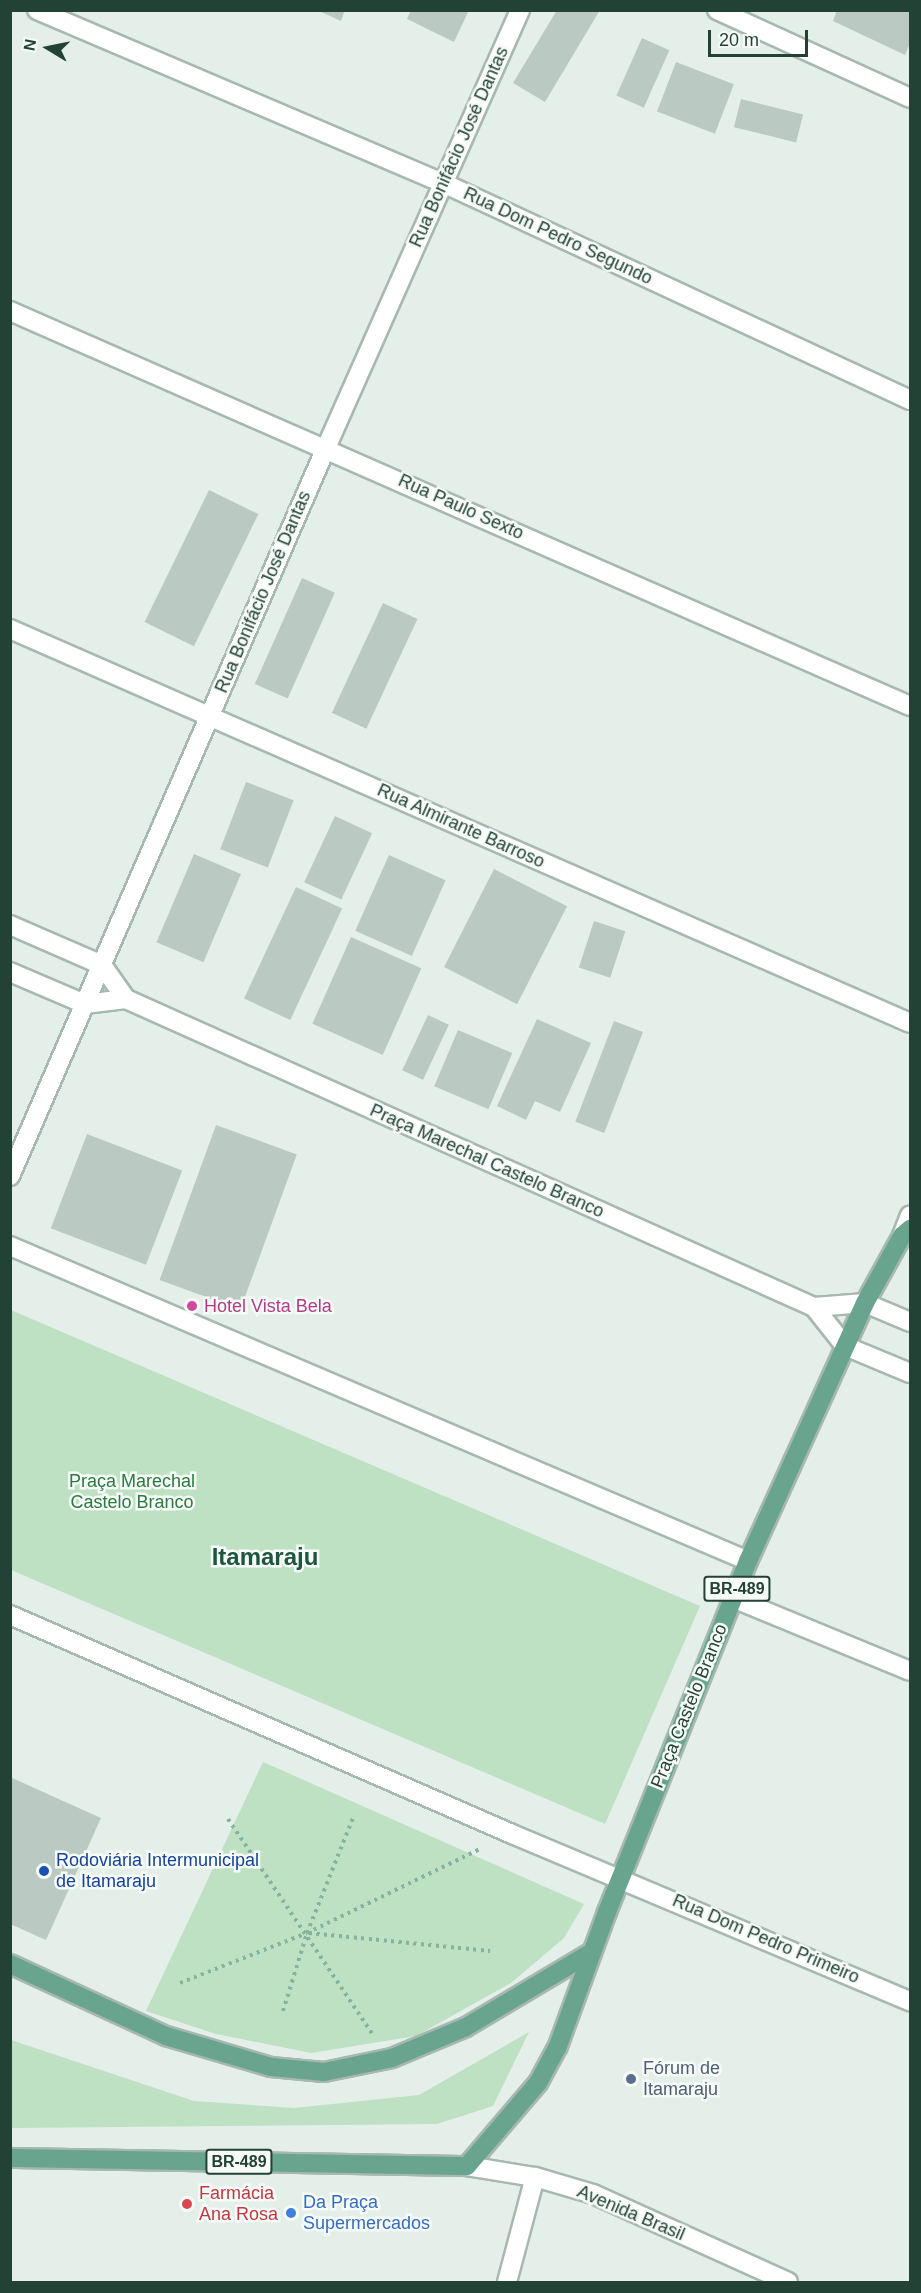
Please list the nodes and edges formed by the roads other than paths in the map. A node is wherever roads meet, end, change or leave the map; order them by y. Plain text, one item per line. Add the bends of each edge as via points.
1 (37, 10) edge
2 (520, 10) edge
3 (717, 10) edge
4 (910, 98) edge
5 (442, 183) junction
6 (10, 311) edge
7 (910, 400) edge
8 (326, 448) junction
9 (10, 629) edge
10 (910, 706) edge
11 (209, 716) junction
12 (10, 925) edge
13 (102, 965) junction
14 (10, 972) edge
15 (126, 999) junction
16 (85, 1004) junction
17 (910, 1023) edge
18 (10, 1176) edge
19 (910, 1215) edge
20 (906, 1233) edge
21 (10, 1246) edge
22 (865, 1303) junction
23 (814, 1307) junction
24 (910, 1322) edge
25 (845, 1346) junction
26 (910, 1373) edge
27 (748, 1561) junction
28 (733, 1598) junction
29 (10, 1615) edge
30 (910, 1671) edge
31 (620, 1878) junction
32 (592, 1952) junction
33 (10, 1964) edge
34 (910, 2001) edge
35 (10, 2158) edge
36 (467, 2166) junction
37 (535, 2177) junction
38 (507, 2283) edge
39 (788, 2283) edge

1 - 5 street, Rua Dom Pedro Segundo
2 - 5 street, Rua Bonifácio José Dantas
3 - 4 street
5 - 7 street, Rua Dom Pedro Segundo
5 - 8 street, Rua Bonifácio José Dantas
6 - 8 street, Rua Paulo Sexto
8 - 10 street, Rua Paulo Sexto
8 - 11 street, Rua Bonifácio José Dantas
9 - 11 street, Rua Almirante Barroso
11 - 13 street, Rua Bonifácio José Dantas
11 - 17 street, Rua Almirante Barroso
12 - 13 street
13 - 15 street
13 - 16 street, Rua Bonifácio José Dantas
14 - 16 street
15 - 16 street
15 - 23 street, Praça Marechal Castelo Branco
16 - 18 street, Rua Bonifácio José Dantas
19 - 20 street
20 - 22 main road, Praça Castelo Branco / BR-489
21 - 27 street
22 - 23 street
22 - 24 street
22 - 25 main road, Praça Castelo Branco / BR-489
23 - 25 street
25 - 26 street
25 - 27 main road, Praça Castelo Branco / BR-489
27 - 28 main road, Praça Castelo Branco / BR-489
28 - 30 street
28 - 31 main road, Praça Castelo Branco / BR-489
29 - 31 street
31 - 32 main road, Praça Castelo Branco / BR-489
31 - 34 street, Rua Dom Pedro Primeiro
32 - 33 main road via 466,2027 392,2058 324,2072 271,2067 166,2036
32 - 36 main road, BR-489 via 558,2046 538,2083
35 - 36 main road, BR-489
36 - 37 street, Avenida Brasil
37 - 38 street
37 - 39 street, Avenida Brasil via 593,2194

